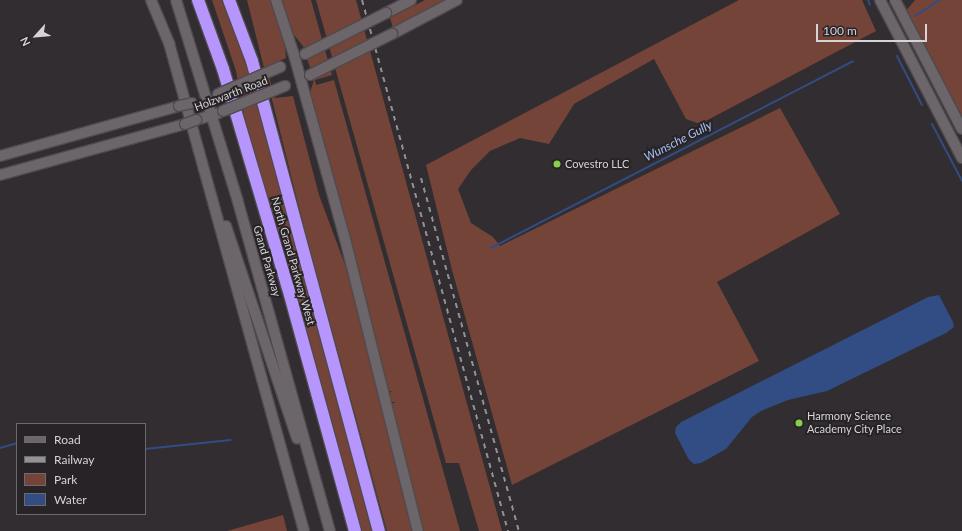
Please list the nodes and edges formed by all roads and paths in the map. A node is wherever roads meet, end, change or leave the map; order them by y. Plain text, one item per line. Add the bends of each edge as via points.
1 (151, 0) edge
2 (176, 0) edge
3 (198, 0) edge
4 (229, 0) edge
5 (238, 0) edge
6 (276, 0) edge
7 (411, 0) edge
8 (457, 0) edge
9 (880, 0) edge
10 (895, 0) edge
11 (295, 60) junction
12 (252, 61) junction
13 (299, 80) junction
14 (207, 97) junction
15 (213, 115) junction
16 (961, 126) edge
17 (947, 129) junction
18 (200, 153) junction
19 (0, 156) edge
20 (962, 158) edge
21 (0, 175) edge
22 (304, 531) edge
23 (327, 531) edge
24 (330, 531) edge
25 (355, 531) edge
26 (379, 531) edge
27 (418, 531) edge

1 - 18 main road via 169,43
2 - 14 main road, Grand Parkway
3 - 25 highway, North Grand Parkway West via 223,69 288,288
4 - 12 highway, North Grand Parkway West
5 - 12 highway
6 - 11 main road
7 - 11 main road, Holzwarth Road, bridge
8 - 13 main road, Holzwarth Road, bridge
9 - 17 main road
10 - 16 main road
11 - 13 main road
11 - 14 main road, Holzwarth Road, bridge
12 - 26 highway, North Grand Parkway West
13 - 15 main road, Holzwarth Road, bridge
13 - 27 main road via 345,239
14 - 15 main road, Grand Parkway
14 - 19 main road, Holzwarth Road, bridge
15 - 21 main road, Holzwarth Road, bridge
15 - 24 main road, Grand Parkway
16 - 17 main road
17 - 20 main road
18 - 22 main road
18 - 23 main road via 257,312

